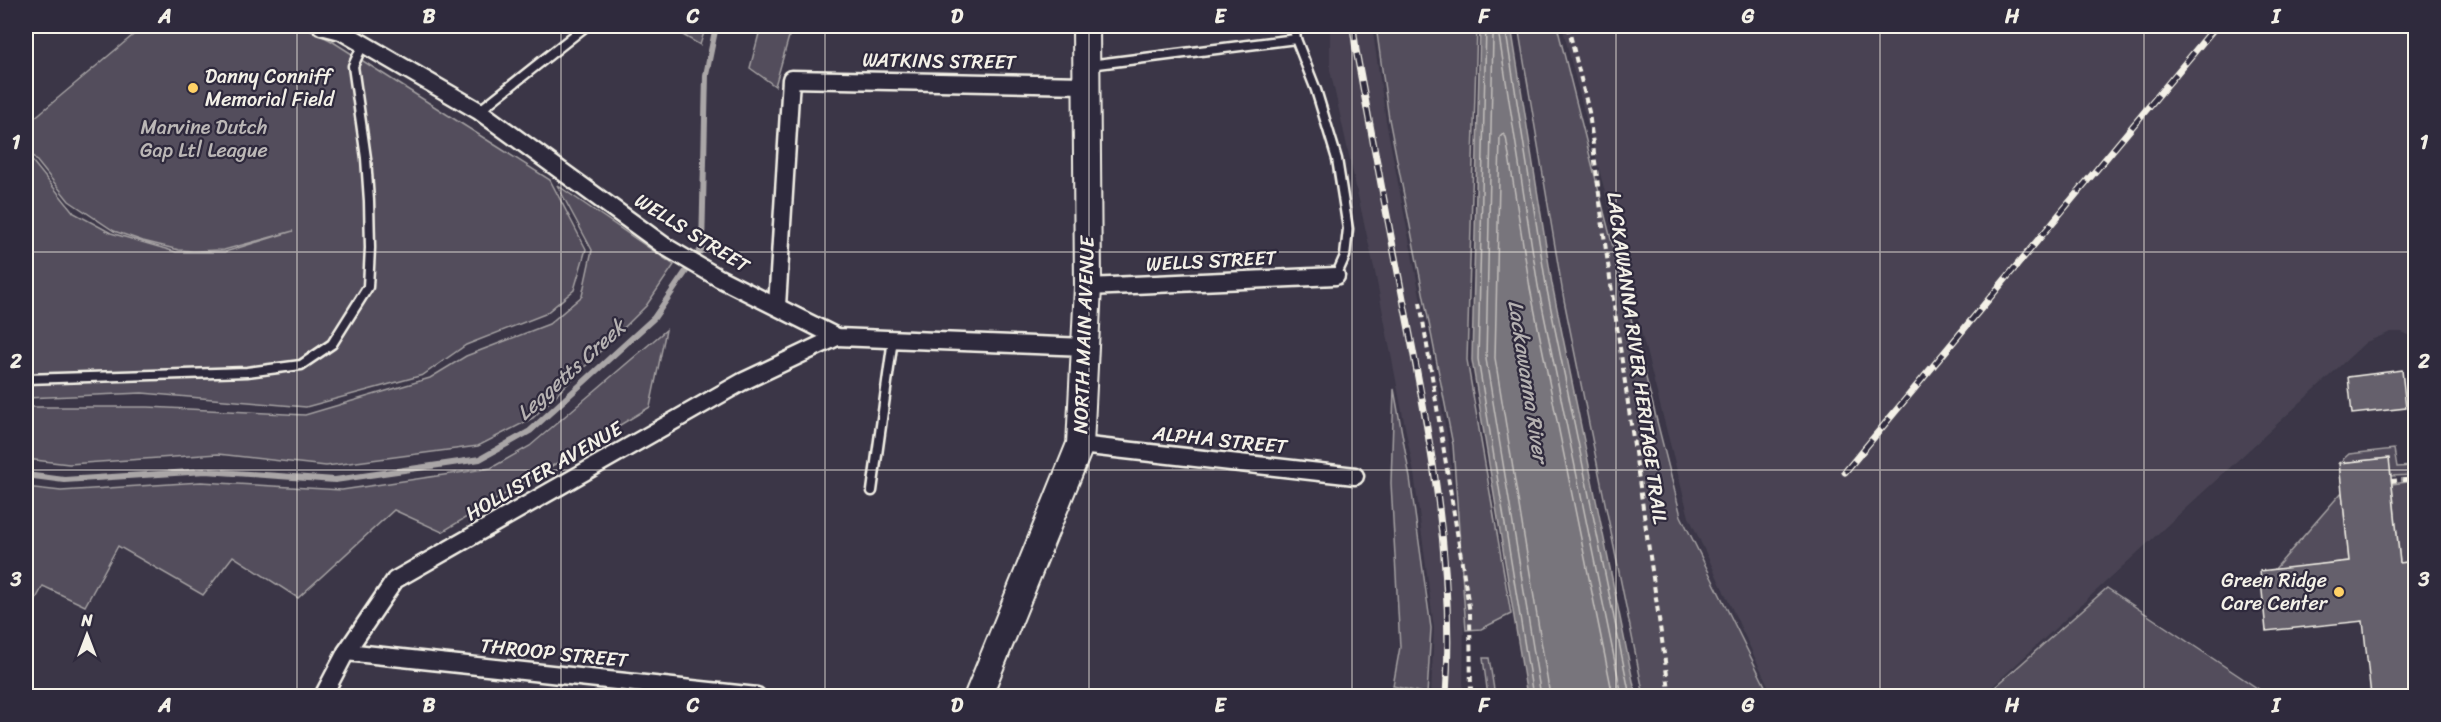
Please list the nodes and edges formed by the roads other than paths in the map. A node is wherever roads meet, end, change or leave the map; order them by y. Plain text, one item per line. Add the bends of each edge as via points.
1 (321, 26) edge
2 (586, 26) edge
3 (1086, 26) edge
4 (1294, 26) edge
5 (343, 28) edge
6 (1296, 39) junction
7 (363, 44) junction
8 (1086, 75) junction
9 (479, 111) junction
10 (1336, 276) joint
11 (1088, 287) junction
12 (777, 306) junction
13 (837, 337) junction
14 (893, 339) junction
15 (1086, 346) junction
16 (26, 379) edge
17 (1080, 445) junction
18 (1355, 476) dead end
19 (872, 491) dead end
20 (346, 652) junction
21 (323, 696) edge
22 (757, 696) edge
23 (978, 696) edge

1 - 5 street, WELLS STREET
2 - 9 lane
3 - 8 main road, NORTH MAIN AVENUE
4 - 6 lane
5 - 7 street, WELLS STREET
6 - 8 lane
6 - 10 lane via 1337,159 1348,229 1345,256
7 - 9 street, WELLS STREET
7 - 16 lane via 352,66 367,169 368,287 332,344 301,365 247,372
8 - 11 main road, NORTH MAIN AVENUE
8 - 12 street, WATKINS STREET via 791,79
9 - 12 street, WELLS STREET via 666,247
10 - 11 street, WELLS STREET
11 - 15 main road, NORTH MAIN AVENUE
12 - 13 street, WELLS STREET
13 - 14 street, WELLS STREET
13 - 20 street, HOLLISTER AVENUE via 742,382 395,580
14 - 15 street, WELLS STREET
14 - 19 lane
15 - 17 main road, NORTH MAIN AVENUE
17 - 18 street, ALPHA STREET
17 - 23 main road, NORTH MAIN AVENUE
20 - 21 street, HOLLISTER AVENUE
20 - 22 street, THROOP STREET

